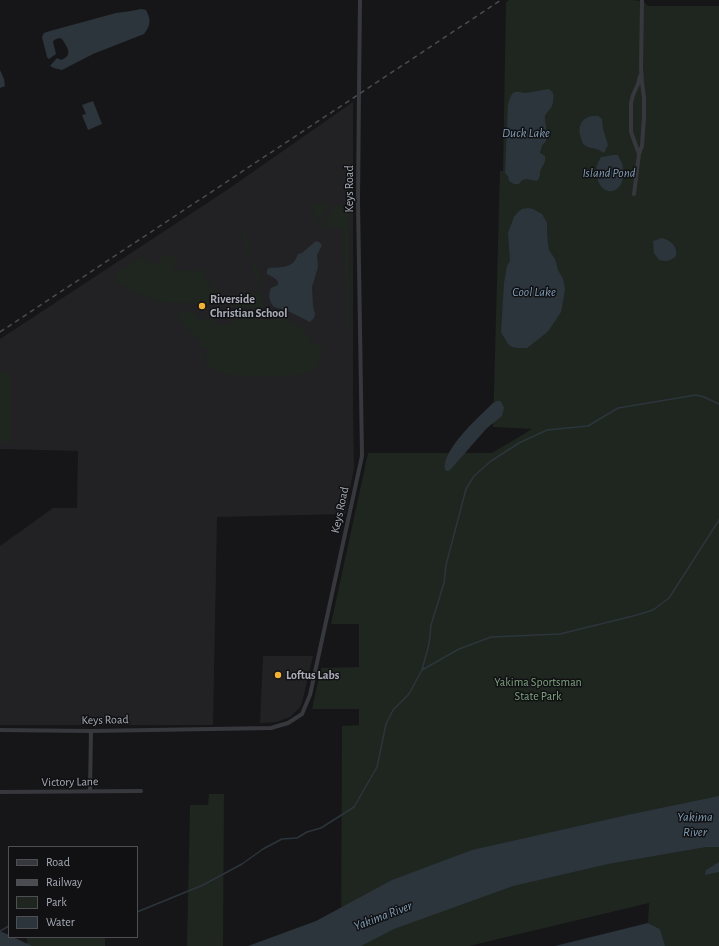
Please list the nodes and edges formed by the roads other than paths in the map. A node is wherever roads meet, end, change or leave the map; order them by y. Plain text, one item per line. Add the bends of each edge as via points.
1 (360, 0) edge
2 (642, 0) edge
3 (641, 68) junction
4 (639, 154) junction
5 (634, 194) dead end
6 (0, 730) edge
7 (91, 730) junction
8 (90, 791) junction
9 (141, 791) dead end
10 (0, 792) edge

1 - 7 street, Keys Road via 358,201 362,456 310,695 302,714 288,723 271,728
2 - 3 street
3 - 4 street via 644,117
3 - 4 street via 631,103 631,132
4 - 5 street
6 - 7 street, Keys Road
7 - 8 street
8 - 9 street, Victory Lane
8 - 10 street, Victory Lane

